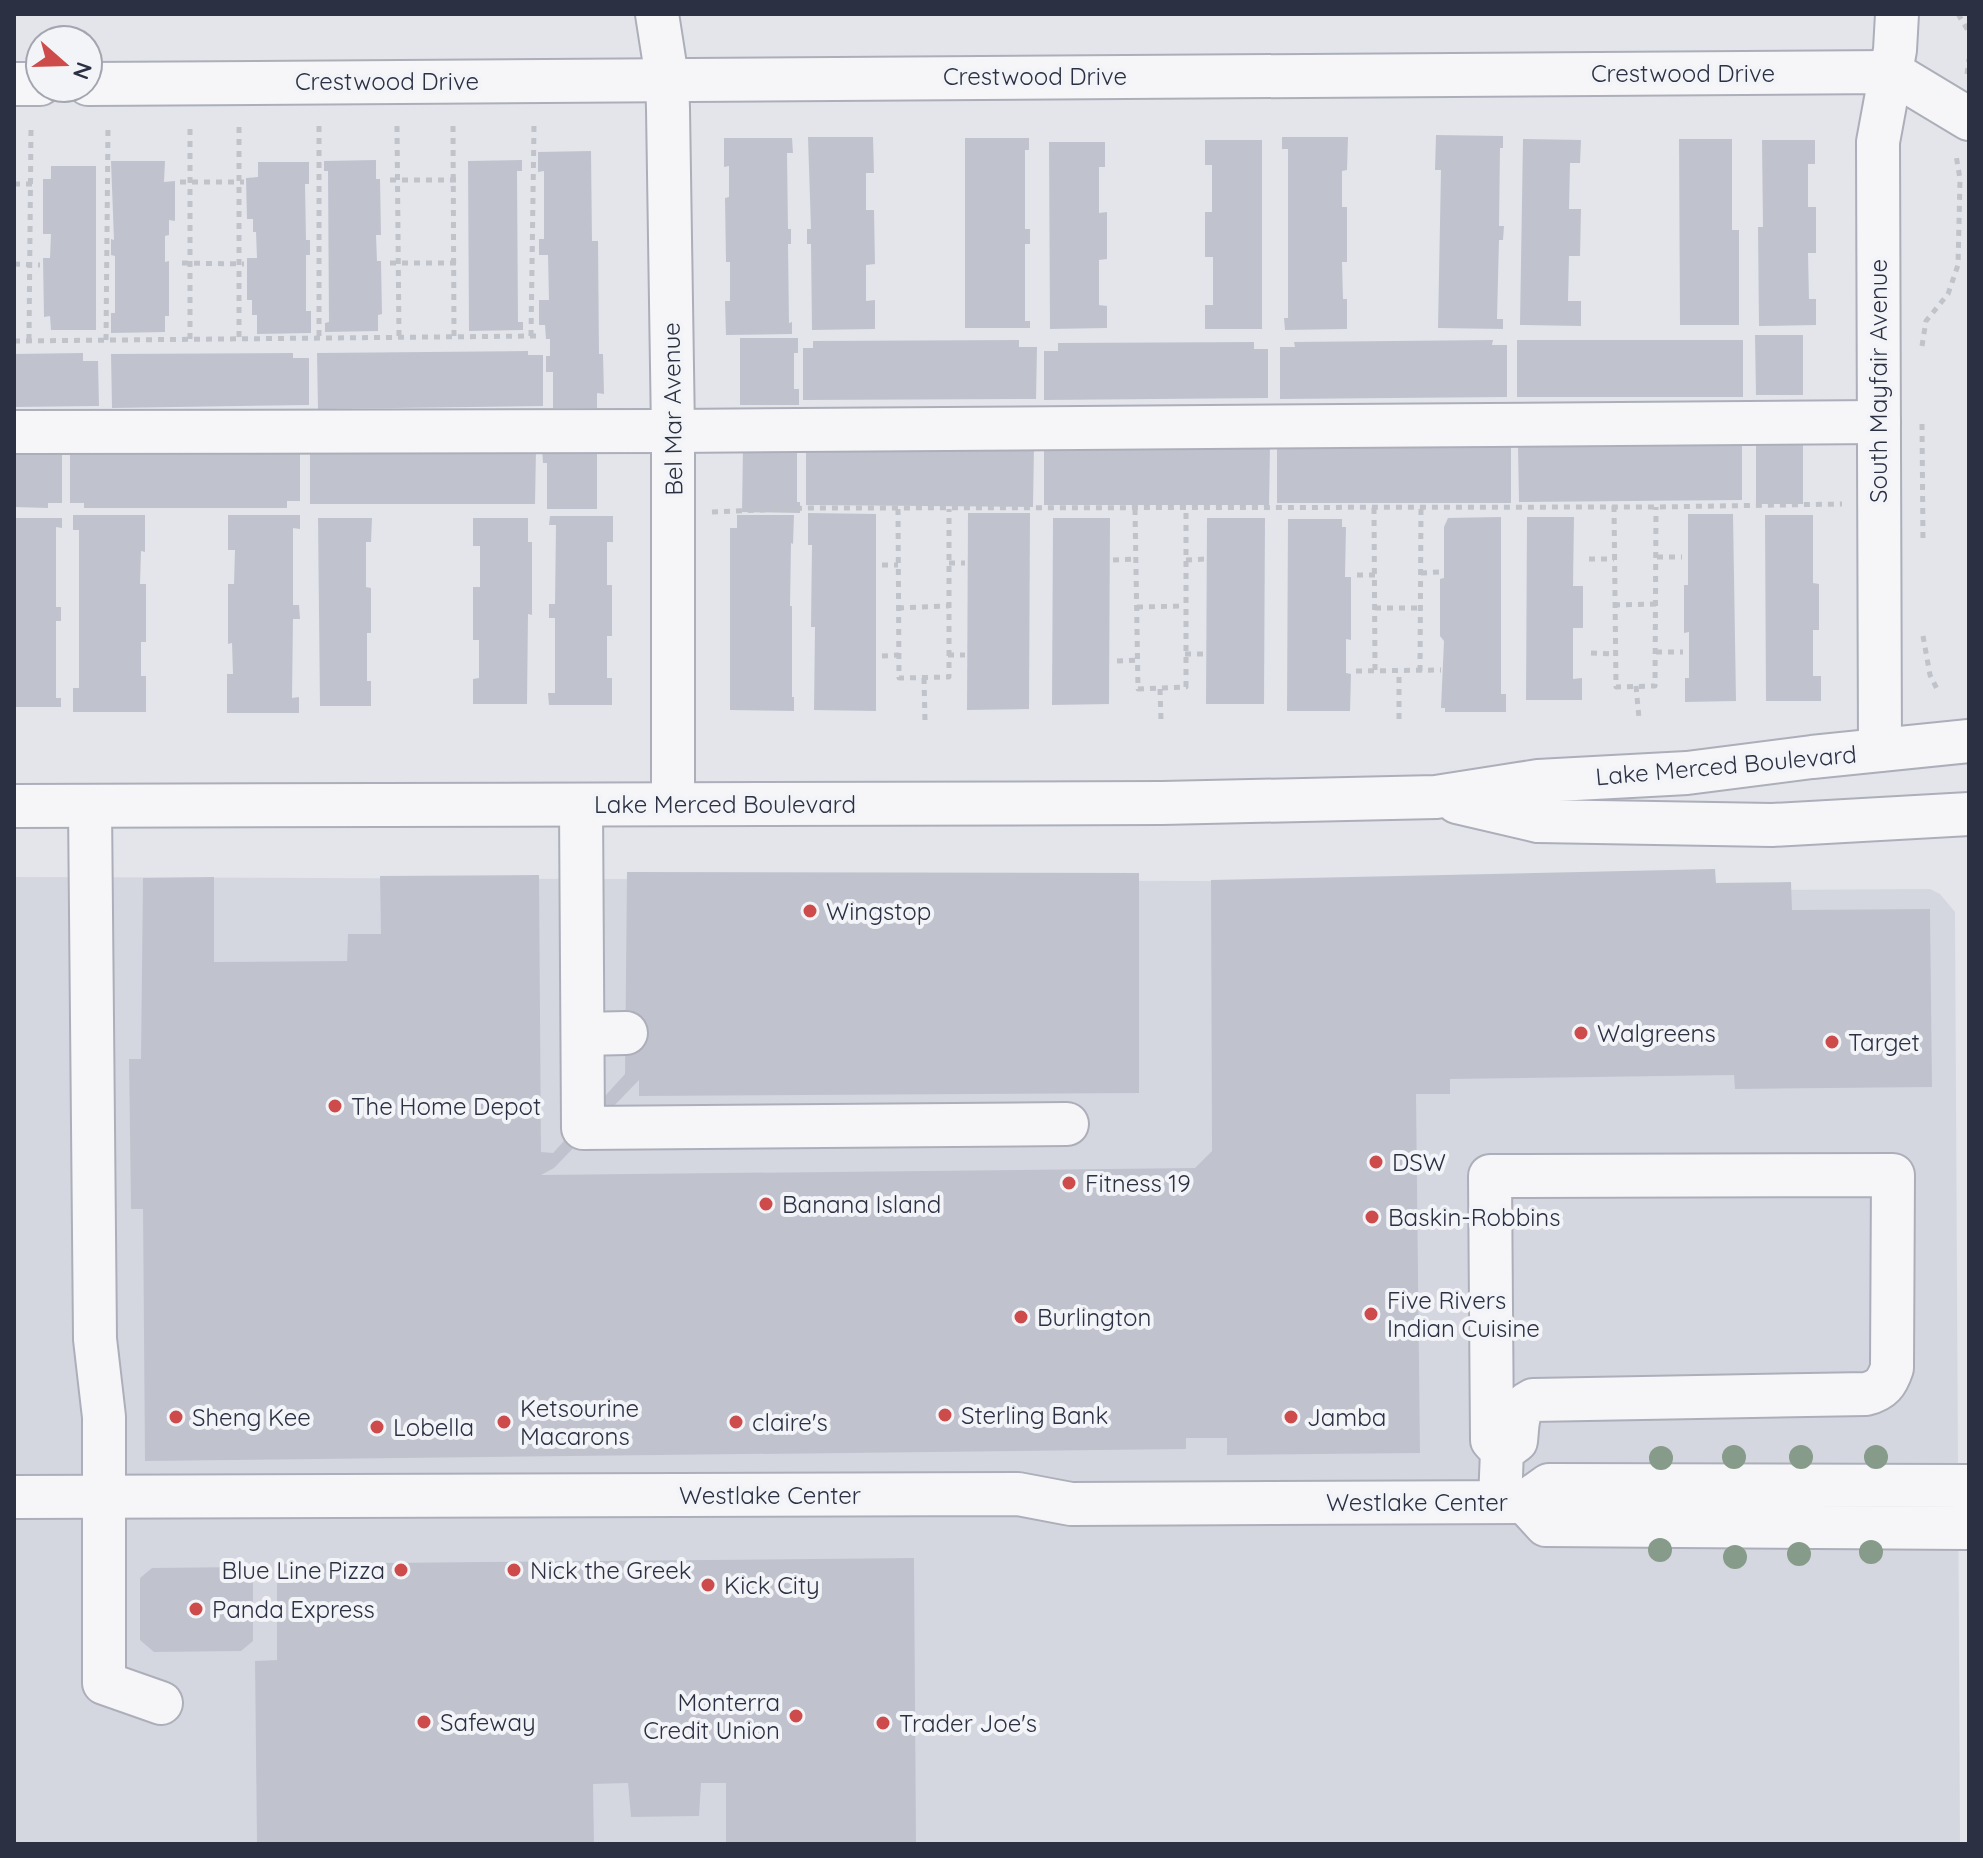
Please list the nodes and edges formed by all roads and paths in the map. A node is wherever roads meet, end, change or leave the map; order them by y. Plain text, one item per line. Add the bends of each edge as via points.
1 (657, 14) edge
2 (1897, 14) edge
3 (1958, 14) edge
4 (1969, 32) edge
5 (1891, 72) junction
6 (667, 78) junction
7 (104, 84) edge
8 (534, 125) dead end
9 (319, 126) dead end
10 (397, 126) dead end
11 (453, 126) dead end
12 (108, 127) dead end
13 (190, 127) dead end
14 (239, 127) dead end
15 (31, 128) dead end
16 (1962, 135) edge
17 (390, 180) dead end
18 (398, 180) junction
19 (457, 180) junction
20 (180, 182) dead end
21 (242, 182) junction
22 (190, 183) junction
23 (14, 184) edge
24 (34, 184) junction
25 (182, 263) dead end
26 (190, 263) junction
27 (390, 263) dead end
28 (398, 263) junction
29 (456, 263) junction
30 (14, 264) edge
31 (242, 264) junction
32 (30, 265) junction
33 (40, 265) dead end
34 (399, 337) junction
35 (454, 337) junction
36 (319, 338) junction
37 (190, 339) junction
38 (239, 339) junction
39 (29, 340) junction
40 (106, 340) junction
41 (14, 341) edge
42 (1922, 347) dead end
43 (1922, 409) dead end
44 (1879, 422) junction
45 (673, 431) junction
46 (14, 432) edge
47 (1847, 504) dead end
48 (1614, 506) junction
49 (1421, 507) junction
50 (1656, 507) junction
51 (1135, 508) junction
52 (1186, 508) junction
53 (1374, 508) junction
54 (898, 509) junction
55 (949, 509) junction
56 (709, 512) dead end
57 (1923, 556) dead end
58 (1657, 557) junction
59 (1682, 557) dead end
60 (1136, 559) junction
61 (1206, 559) dead end
62 (1589, 559) dead end
63 (1614, 559) junction
64 (1113, 560) dead end
65 (1186, 560) junction
66 (949, 563) junction
67 (965, 563) dead end
68 (882, 565) dead end
69 (898, 565) junction
70 (1439, 572) dead end
71 (1421, 573) junction
72 (1357, 575) dead end
73 (1375, 575) junction
74 (1656, 604) junction
75 (1614, 605) junction
76 (949, 606) junction
77 (1185, 606) junction
78 (1137, 607) junction
79 (898, 608) junction
80 (1375, 608) junction
81 (1420, 608) junction
82 (1923, 627) dead end
83 (1656, 652) junction
84 (1683, 652) dead end
85 (1591, 653) dead end
86 (1185, 654) junction
87 (1206, 654) dead end
88 (1615, 654) junction
89 (899, 655) junction
90 (948, 655) junction
91 (965, 655) dead end
92 (882, 656) dead end
93 (1138, 660) junction
94 (1117, 661) dead end
95 (1441, 670) dead end
96 (1356, 671) dead end
97 (1375, 671) junction
98 (1399, 671) junction
99 (1420, 671) junction
100 (924, 678) junction
101 (1636, 686) junction
102 (1160, 688) junction
103 (1939, 693) dead end
104 (1639, 718) dead end
105 (1399, 719) dead end
106 (1161, 720) dead end
107 (925, 721) dead end
108 (1969, 741) edge
109 (1880, 750) junction
110 (1436, 797) junction
111 (673, 804) junction
112 (581, 805) junction
113 (14, 806) edge
114 (90, 806) junction
115 (1969, 814) edge
116 (626, 1033) dead end
117 (583, 1034) junction
118 (1067, 1124) dead end
119 (1502, 1451) junction
120 (1969, 1486) edge
121 (103, 1496) junction
122 (14, 1497) edge
123 (1512, 1501) junction
124 (1969, 1528) edge
125 (161, 1703) dead end

1 - 6 street, Bel Mar Avenue
2 - 5 street, South Mayfair Avenue
3 - 4 path
5 - 6 street, Crestwood Drive
5 - 16 street
5 - 44 street, South Mayfair Avenue via 1878,142
6 - 7 street, Crestwood Drive
6 - 45 street, Bel Mar Avenue
8 - 35 path via 533,336
9 - 36 path
10 - 18 path
11 - 19 path
12 - 40 path
13 - 22 path
14 - 21 path
15 - 24 path
16 - 42 path via 1958,265 1948,294 1926,321
17 - 18 path
18 - 19 path
18 - 28 path
19 - 29 path
20 - 22 path
21 - 22 path
21 - 31 path
22 - 26 path
23 - 24 path
24 - 32 path
25 - 26 path
26 - 31 path
26 - 37 path
27 - 28 path
28 - 29 path
28 - 34 path
29 - 35 path
30 - 32 path
31 - 38 path
32 - 33 path
32 - 39 path
34 - 35 path
34 - 36 path
36 - 38 path
37 - 38 path
37 - 40 path
39 - 40 path
39 - 41 path
43 - 57 path
44 - 45 street
44 - 109 street, South Mayfair Avenue
45 - 46 street
45 - 111 street, Bel Mar Avenue
47 - 50 path
48 - 49 path
48 - 50 path
48 - 63 path
49 - 53 path
49 - 71 path
50 - 58 path
51 - 52 path
51 - 55 path
51 - 60 path
52 - 53 path
52 - 65 path
53 - 73 path
54 - 55 path
54 - 56 path
54 - 69 path
55 - 66 path
58 - 59 path
58 - 74 path
60 - 64 path
60 - 78 path
61 - 65 path
62 - 63 path
63 - 75 path
65 - 77 path
66 - 67 path
66 - 76 path
68 - 69 path
69 - 79 path
70 - 71 path
71 - 81 path
72 - 73 path
73 - 80 path
74 - 75 path
74 - 83 path
75 - 88 path
76 - 79 path
76 - 90 path
77 - 78 path
77 - 86 path
78 - 93 path
79 - 89 path
80 - 81 path
80 - 97 path
81 - 99 path
82 - 103 path via 1926,660
83 - 84 path
83 - 101 path via 1655,686
85 - 88 path
86 - 87 path
86 - 102 path via 1186,687
88 - 101 path via 1616,687
89 - 92 path
89 - 100 path via 899,678
90 - 91 path
90 - 100 path via 949,677
93 - 94 path
93 - 102 path via 1138,689
95 - 99 path
96 - 97 path
97 - 98 path
98 - 99 path
98 - 105 path
100 - 107 path
101 - 104 path
102 - 106 path
108 - 109 street, Lake Merced Boulevard
109 - 110 street, Lake Merced Boulevard via 1687,773 1538,781
110 - 111 street, Lake Merced Boulevard
110 - 115 street, Lake Merced Boulevard via 1538,821 1787,824
111 - 112 street, Lake Merced Boulevard
112 - 114 street, Lake Merced Boulevard
112 - 117 street
113 - 114 street, Lake Merced Boulevard
114 - 121 street via 95,1339 104,1417
116 - 117 street
117 - 118 street via 583,1128 858,1110
119 - 119 street via 1516,1441 1519,1413 1533,1400 1878,1390 1892,1368 1893,1175 1490,1176 1492,1440
119 - 123 street
120 - 123 street, Westlake Center via 1549,1485
121 - 122 street, Westlake Center
121 - 123 street, Westlake Center via 1018,1494 1071,1504
121 - 125 street via 104,1683
123 - 124 street, Westlake Center via 1546,1525

